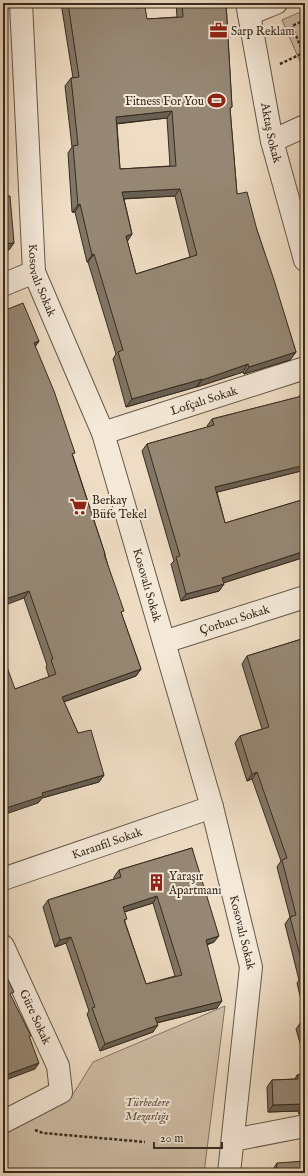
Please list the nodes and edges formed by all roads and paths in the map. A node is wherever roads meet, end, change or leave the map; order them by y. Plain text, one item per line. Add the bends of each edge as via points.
1 (20, 3) edge
2 (276, 3) edge
3 (248, 8) edge
4 (305, 20) edge
5 (305, 57) edge
6 (305, 126) edge
7 (272, 141) junction
8 (305, 260) edge
9 (34, 272) junction
10 (3, 285) edge
11 (305, 368) edge
12 (103, 434) junction
13 (305, 597) edge
14 (164, 642) junction
15 (212, 807) junction
16 (3, 879) edge
17 (3, 946) edge
18 (3, 1122) edge
19 (305, 1126) edge
20 (31, 1129) dead end
21 (233, 1140) junction
22 (145, 1142) dead end
23 (229, 1173) edge

1 - 9 street, Kosovalı Sokak
2 - 3 street
3 - 7 street, Aktaş Sokak
4 - 5 path via 292,26
6 - 7 street
7 - 8 street, Aktaş Sokak
9 - 10 street
9 - 12 street, Kosovalı Sokak
11 - 12 street, Lofçalı Sokak
12 - 14 street, Kosovalı Sokak
13 - 14 street, Çorbacı Sokak
14 - 15 street, Kosovalı Sokak
15 - 16 street, Karanfil Sokak
15 - 21 street, Kosovalı Sokak via 251,967
17 - 18 street, Güre Sokak via 58,1066 61,1092
19 - 21 street
20 - 22 path via 43,1133
21 - 23 street, Kosovalı Sokak

